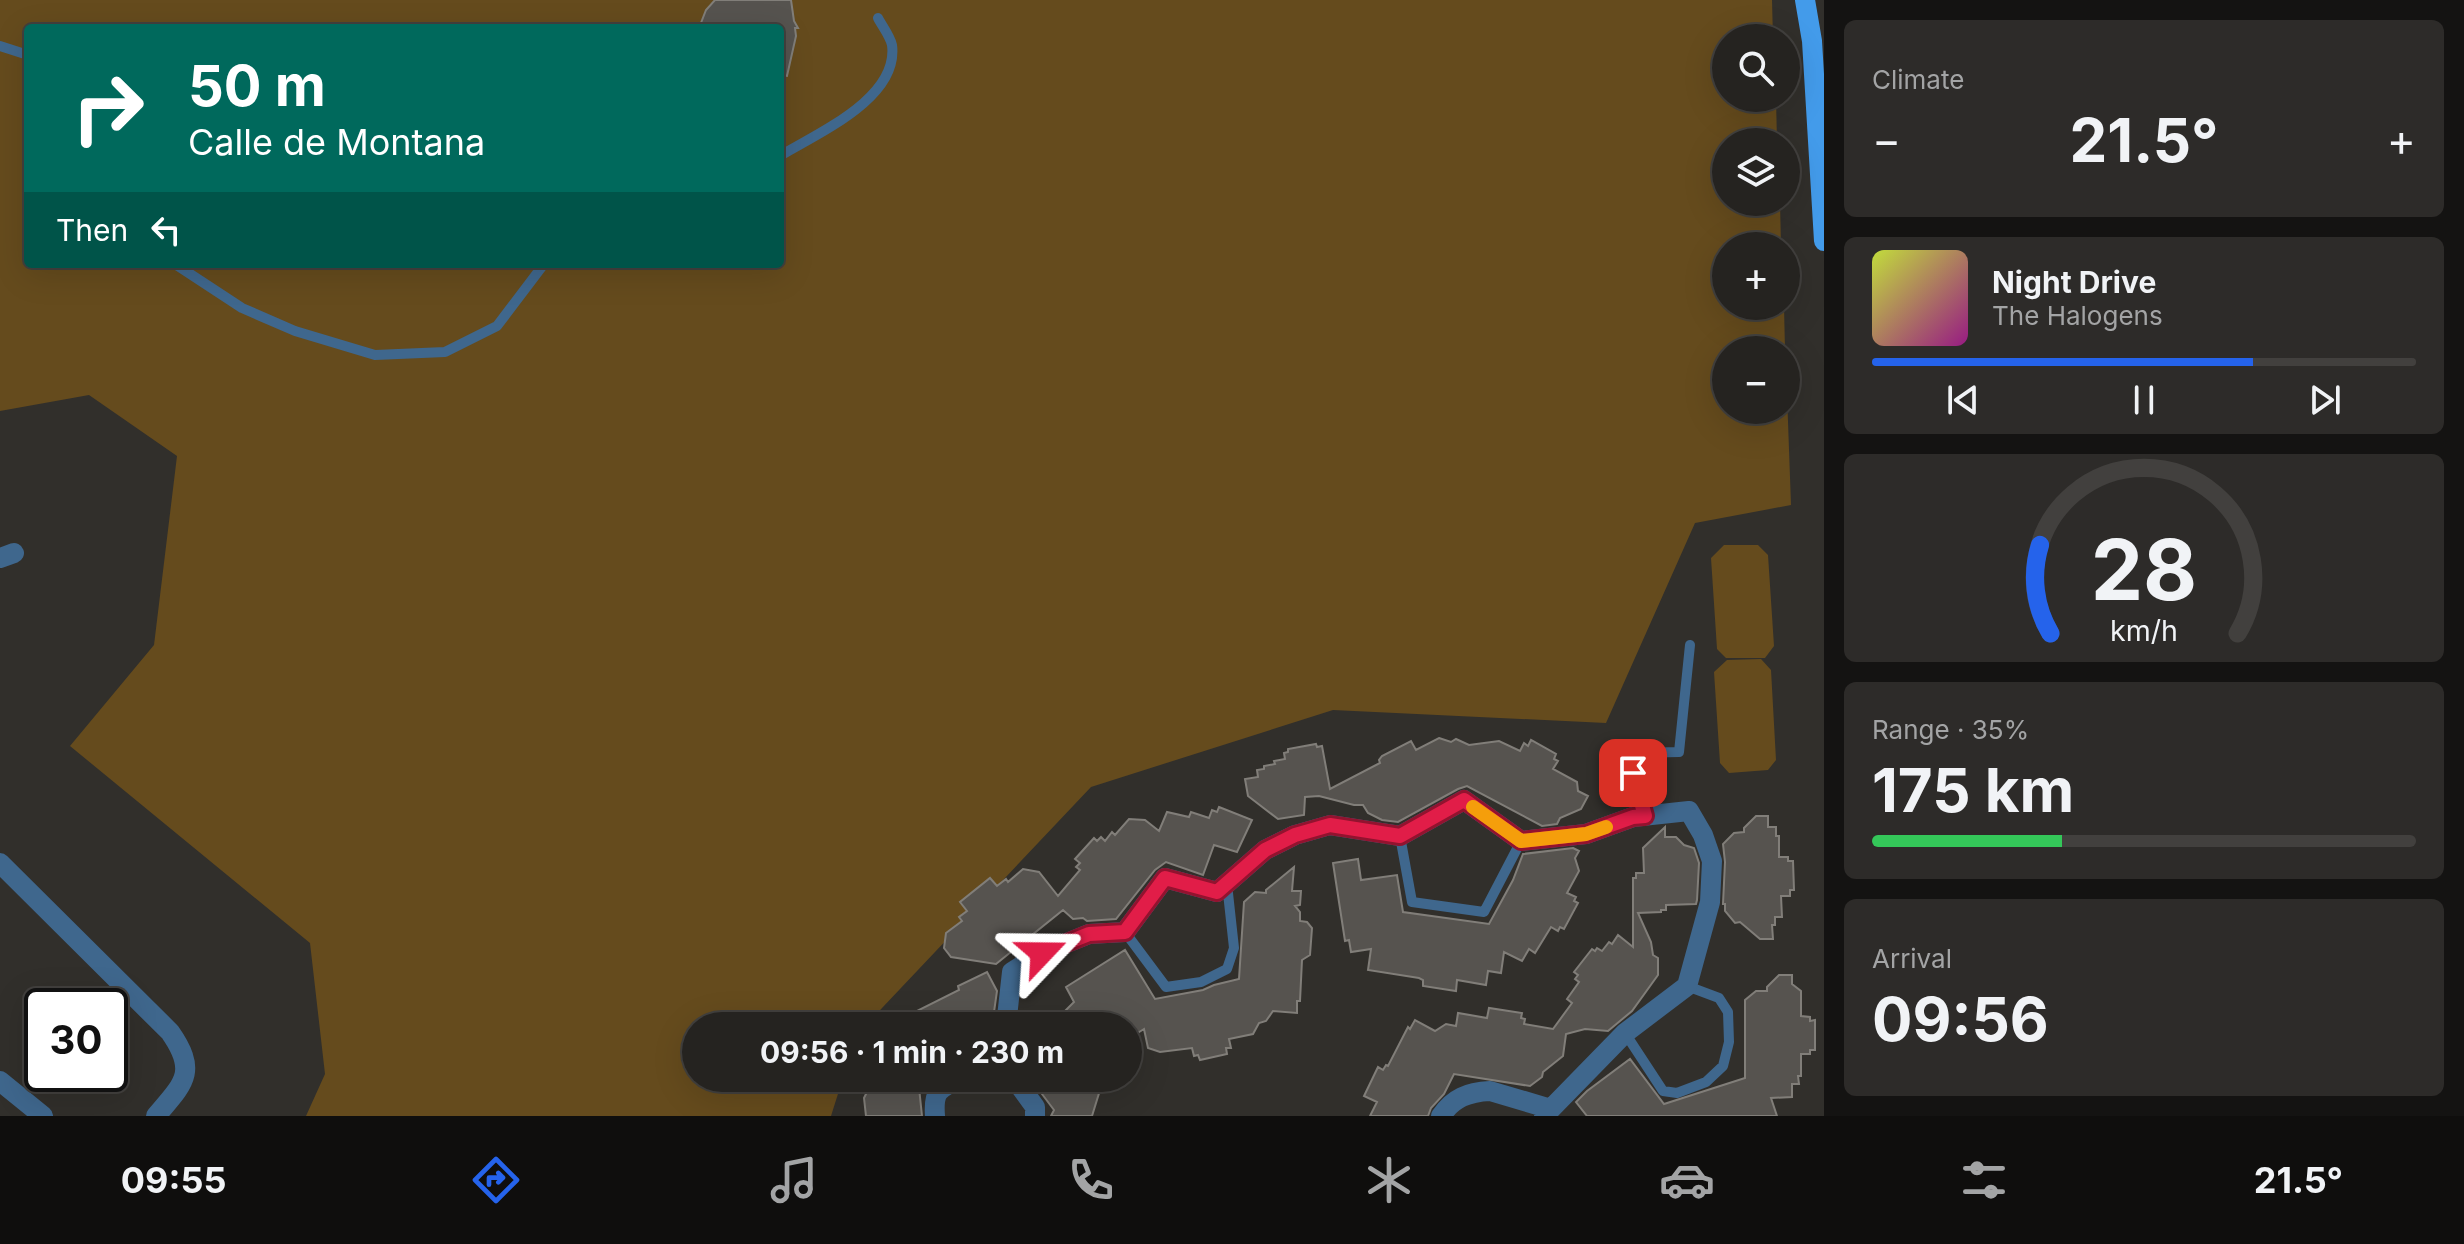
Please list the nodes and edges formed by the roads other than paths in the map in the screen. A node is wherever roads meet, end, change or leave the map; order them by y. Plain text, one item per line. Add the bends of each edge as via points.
1 (1805, 0) edge
2 (878, 18) dead end
3 (0, 46) edge
4 (24, 54) edge
5 (784, 153) edge
6 (1824, 241) edge
7 (181, 268) edge
8 (541, 268) edge
9 (1690, 645) dead end
10 (1639, 817) junction
11 (1400, 836) junction
12 (1521, 841) junction
13 (0, 863) edge
14 (1227, 884) junction
15 (1125, 932) junction
16 (1687, 986) junction
17 (1008, 1012) edge
18 (1625, 1033) junction
19 (0, 1081) edge
20 (937, 1092) edge
21 (1024, 1092) edge
22 (1548, 1113) edge
23 (43, 1116) edge
24 (156, 1116) edge
25 (935, 1116) edge
26 (1035, 1116) edge
27 (1441, 1116) edge

1 - 6 main road
2 - 5 lane via 892,44 890,72 869,100
3 - 4 lane
7 - 8 lane via 242,308 295,331 375,355 445,352 497,326
9 - 10 lane via 1679,752 1636,753
10 - 12 street via 1586,834
10 - 16 street via 1689,811 1712,861 1710,902
11 - 12 street via 1464,800
11 - 12 lane via 1412,902 1484,912
11 - 14 street via 1330,825 1265,850
13 - 24 street via 183,1050 183,1085
14 - 15 street via 1217,892 1165,878
14 - 15 lane via 1234,948 1227,969 1201,982 1166,987
15 - 17 street via 1089,934 1012,972
16 - 18 street
16 - 18 lane via 1719,998 1728,1012 1723,1066 1706,1082 1677,1093 1663,1091
18 - 22 street
19 - 23 street
20 - 25 street
21 - 26 street
22 - 27 street via 1481,1091 1449,1104

